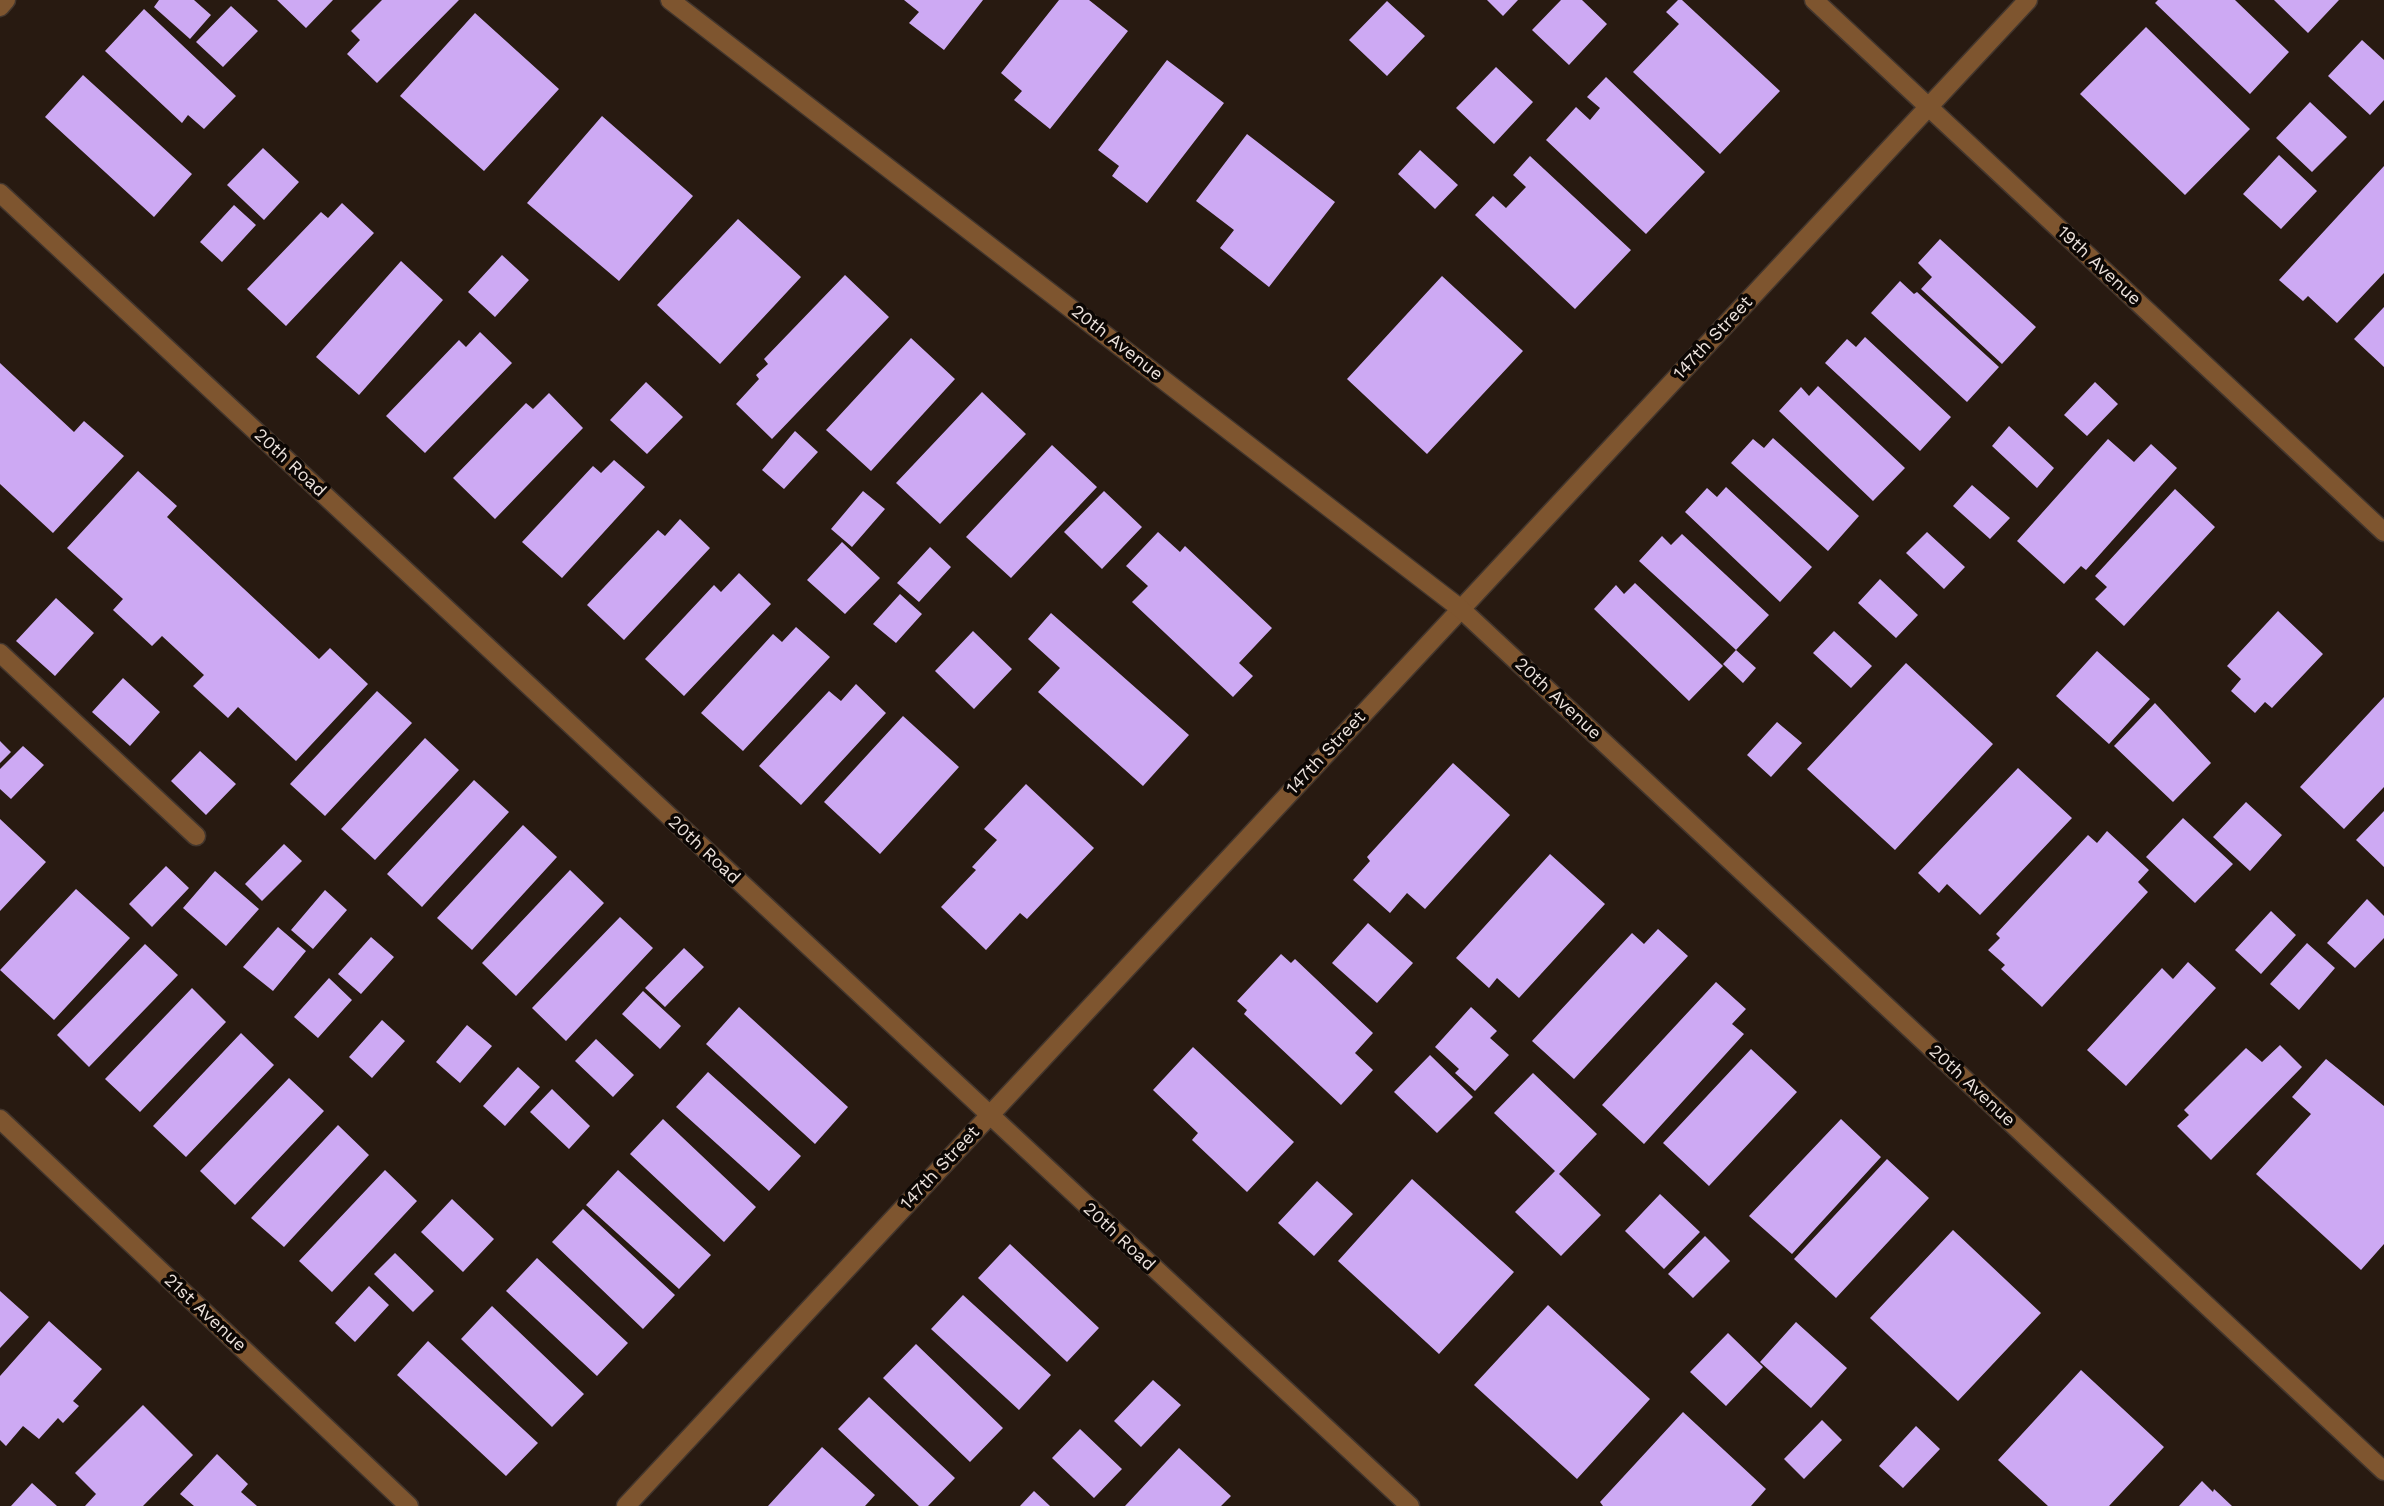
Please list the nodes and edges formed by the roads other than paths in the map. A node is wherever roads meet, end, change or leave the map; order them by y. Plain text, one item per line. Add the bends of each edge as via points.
1 (6, 0) edge
2 (670, 0) edge
3 (1814, 0) edge
4 (2028, 0) edge
5 (0, 7) edge
6 (1928, 107) junction
7 (0, 193) edge
8 (2384, 532) edge
9 (1461, 609) junction
10 (0, 653) edge
11 (196, 835) dead end
12 (989, 1116) junction
13 (0, 1119) edge
14 (2384, 1471) edge
15 (409, 1506) edge
16 (625, 1506) edge
17 (1410, 1506) edge

1 - 5 street
2 - 9 street, 20th Avenue
3 - 6 street, 19th Avenue
4 - 6 street, 147th Street
6 - 8 street, 19th Avenue
6 - 9 street, 147th Street
7 - 12 street, 20th Road
9 - 12 street, 147th Street
9 - 14 street, 20th Avenue
10 - 11 street
12 - 16 street, 147th Street
12 - 17 street, 20th Road
13 - 15 street, 21st Avenue

